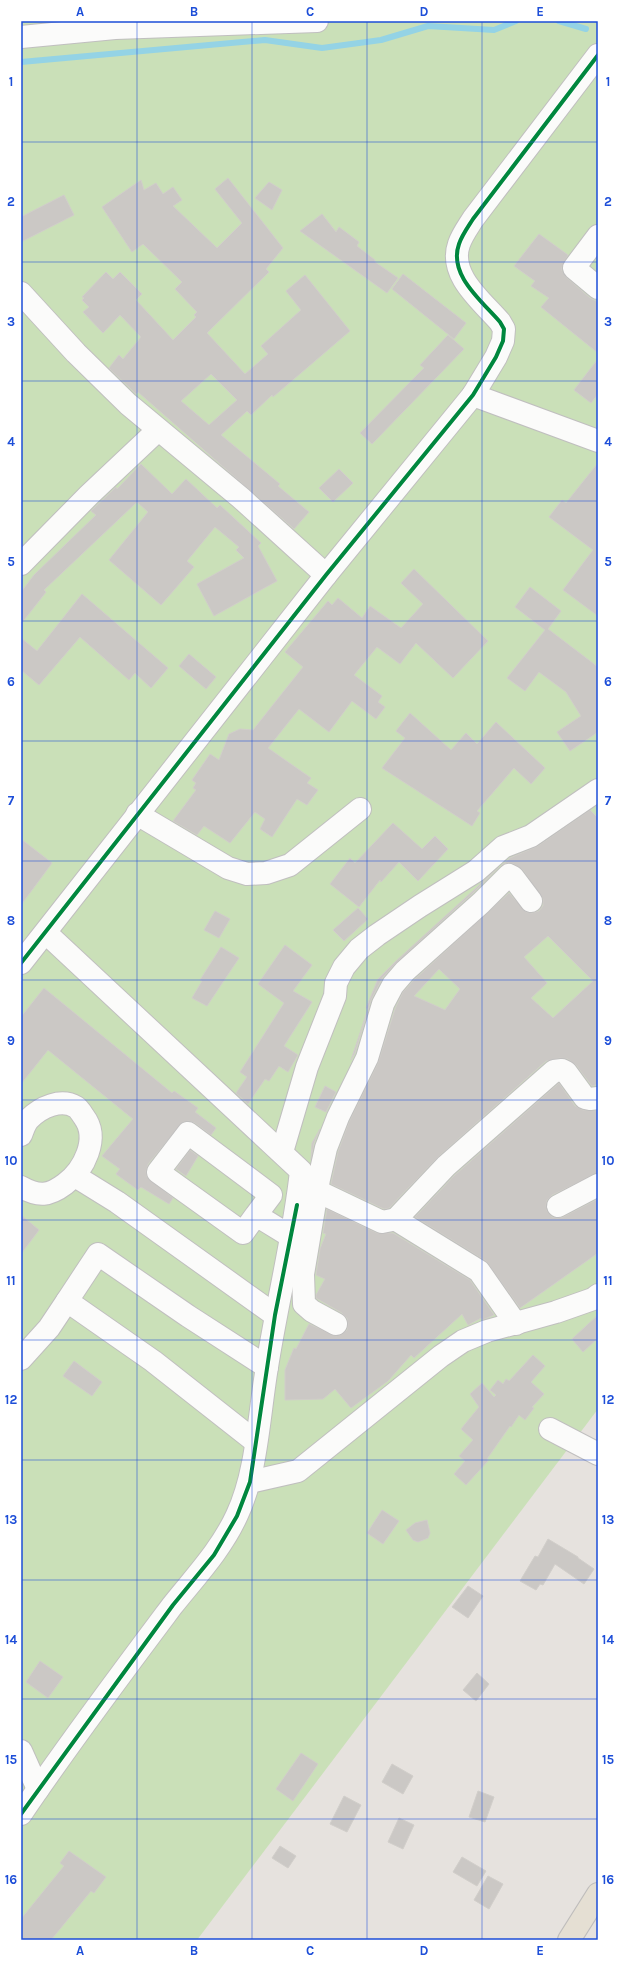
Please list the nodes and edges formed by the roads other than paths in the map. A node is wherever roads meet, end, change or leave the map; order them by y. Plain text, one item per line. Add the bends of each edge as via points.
1 (317, 21) edge
2 (21, 37) edge
3 (598, 55) edge
4 (598, 236) edge
5 (598, 288) edge
6 (21, 293) edge
7 (473, 395) junction
8 (158, 430) junction
9 (598, 441) edge
10 (21, 564) edge
11 (326, 575) junction
12 (598, 790) edge
13 (360, 809) dead end
14 (137, 814) junction
15 (531, 901) dead end
16 (46, 933) junction
17 (21, 963) edge
18 (598, 1098) edge
19 (21, 1135) edge
20 (282, 1152) junction
21 (75, 1176) junction
22 (598, 1185) edge
23 (21, 1187) edge
24 (317, 1191) junction
25 (558, 1206) dead end
26 (256, 1215) junction
27 (397, 1219) junction
28 (290, 1236) junction
29 (598, 1295) edge
30 (67, 1301) junction
31 (276, 1315) junction
32 (336, 1324) dead end
33 (516, 1324) junction
34 (21, 1359) edge
35 (267, 1367) junction
36 (550, 1429) dead end
37 (256, 1442) junction
38 (598, 1454) edge
39 (250, 1482) junction
40 (21, 1751) edge
41 (38, 1789) junction
42 (21, 1814) edge
43 (598, 1894) edge
44 (569, 1940) edge

1 - 2 street via 115,28
3 - 7 street via 473,219 459,244 456,262 464,280 504,329 503,341 496,357
4 - 5 street via 574,268
6 - 8 street via 76,353
7 - 9 street
7 - 11 street
8 - 10 street
8 - 11 street via 241,498
11 - 14 street
12 - 20 street via 531,836 503,847 476,871 359,949 344,967 336,983 335,996 307,1067
13 - 14 street via 290,865 266,873 248,874 228,868
14 - 16 street
15 - 24 street via 509,875 393,985 377,1020 367,1058 338,1117
16 - 17 street
16 - 20 street
18 - 27 street via 585,1098 566,1072 554,1071 446,1166
19 - 21 street via 28,1119 46,1107 61,1102 77,1107 88,1122 90,1140 85,1161
20 - 28 street via 301,1171
21 - 23 street via 54,1192 34,1194
21 - 31 street via 117,1202
22 - 25 street
24 - 27 street via 382,1222
24 - 32 street via 302,1291 304,1304
26 - 26 street via 243,1233 158,1172 188,1133 271,1194
26 - 28 street
27 - 33 street via 479,1271
28 - 31 street
29 - 33 street via 564,1310
30 - 34 street via 49,1328
30 - 35 street via 98,1254
30 - 37 street via 153,1361
31 - 35 street
33 - 39 street via 487,1331 463,1341 298,1471
35 - 37 street
36 - 38 street
37 - 39 street
39 - 41 street via 237,1516 214,1555 173,1605
40 - 41 street
41 - 42 street
43 - 44 main road

